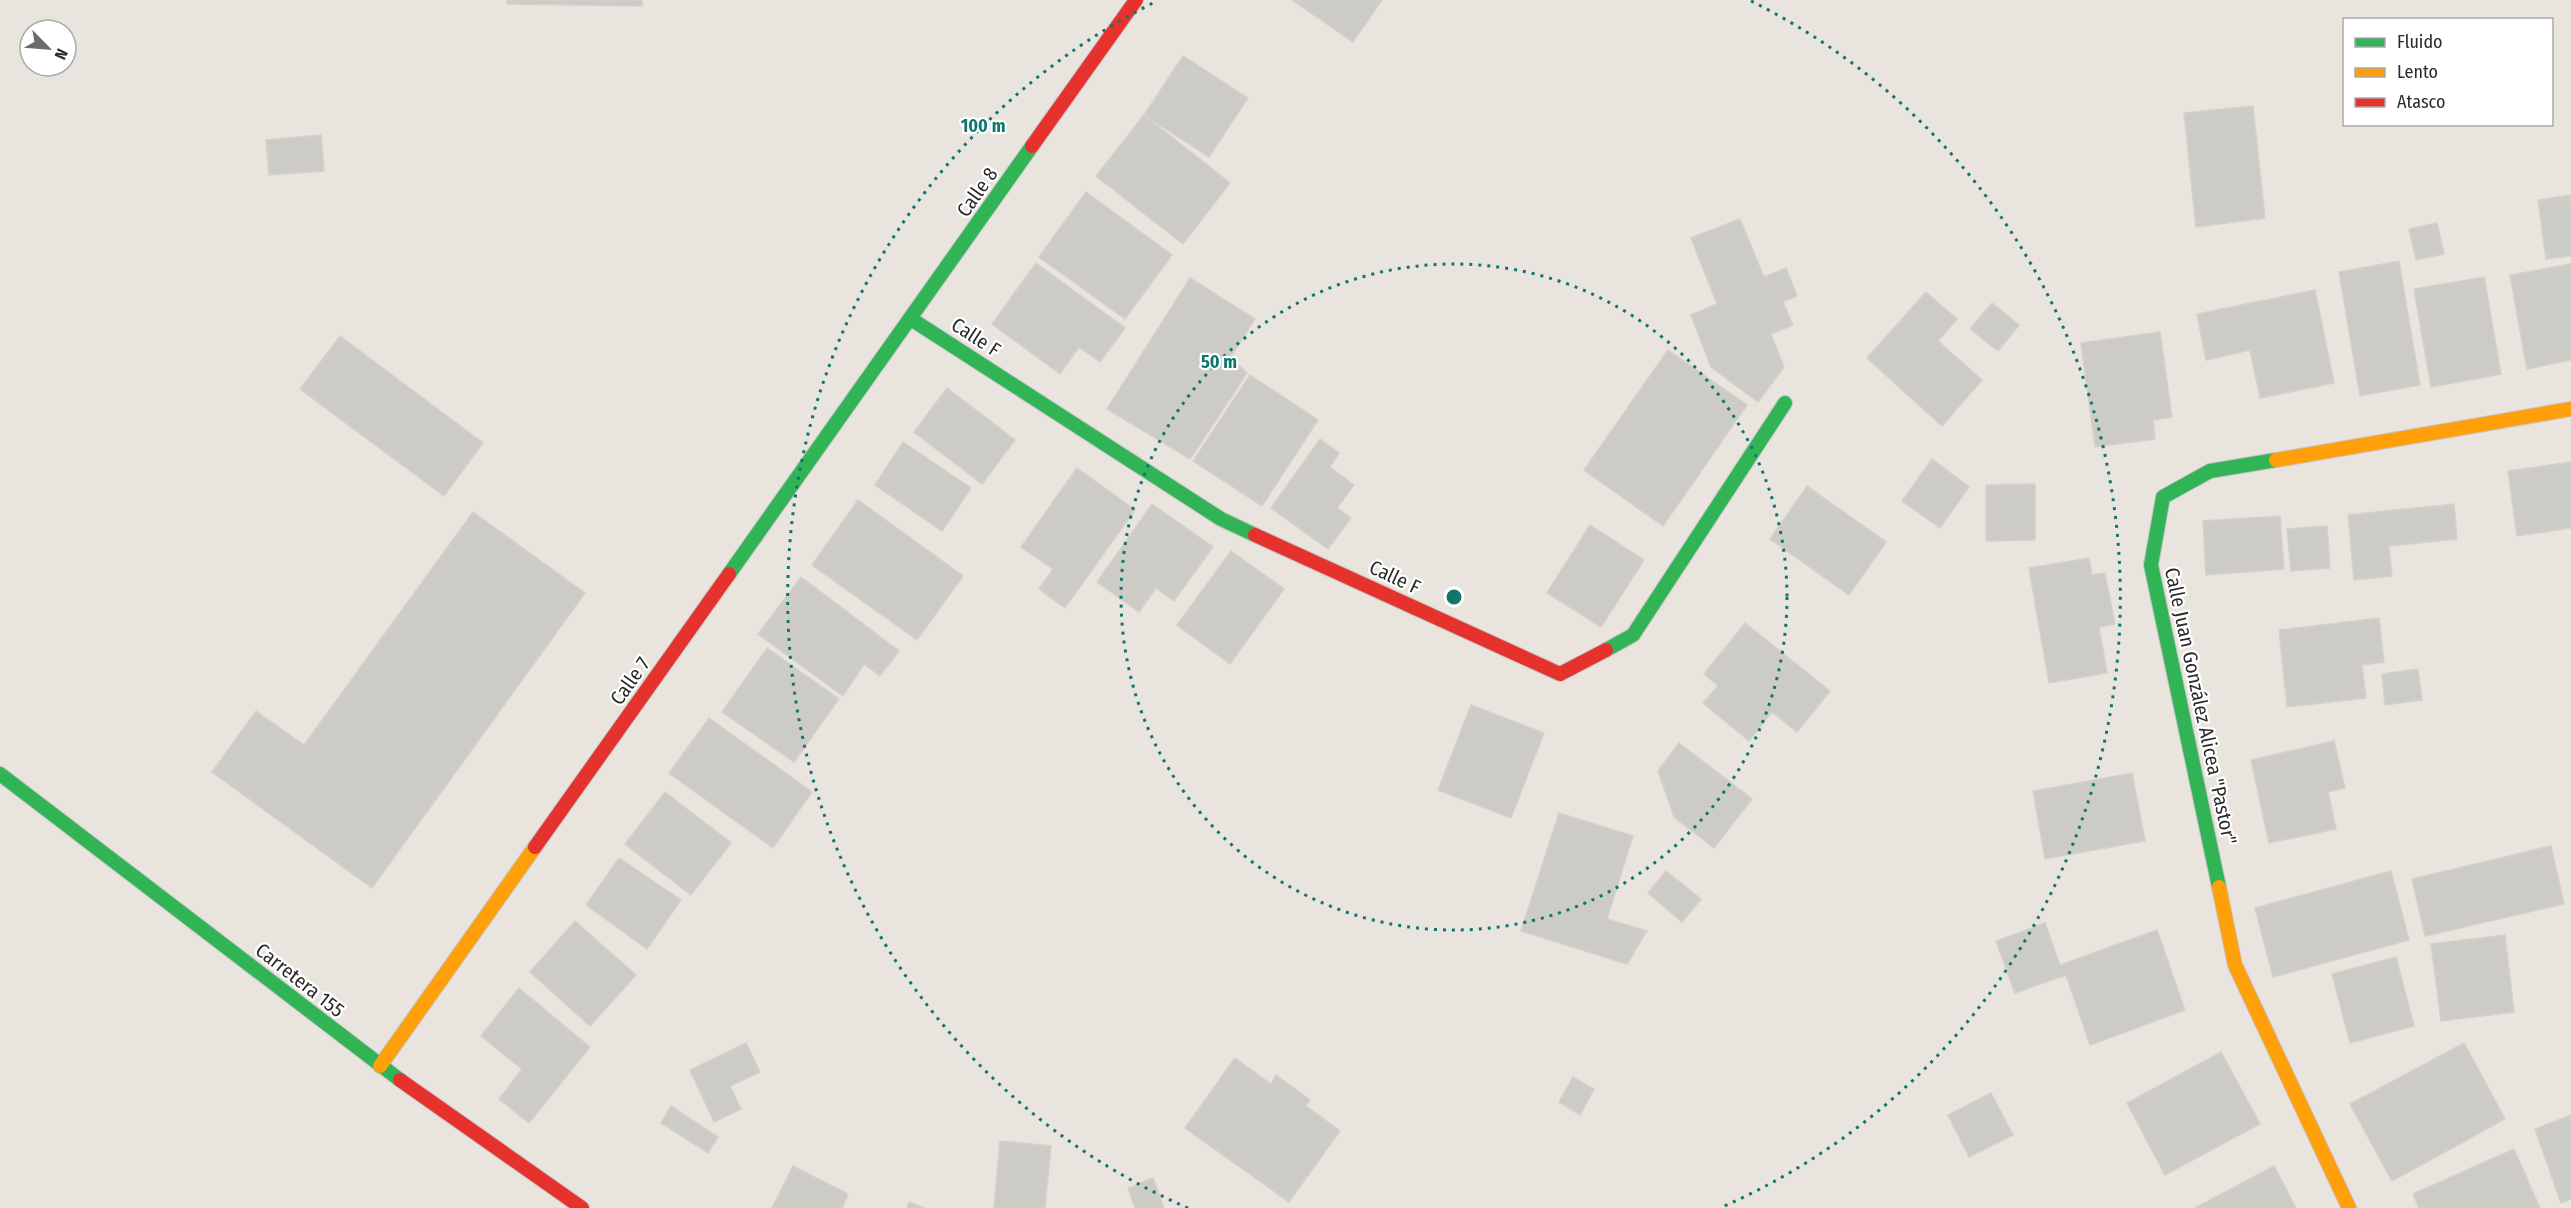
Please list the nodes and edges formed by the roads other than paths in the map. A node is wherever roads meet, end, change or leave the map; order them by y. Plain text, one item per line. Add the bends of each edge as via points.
1 (1136, 0) edge
2 (911, 319) junction
3 (1785, 403) dead end
4 (2571, 409) edge
5 (0, 774) edge
6 (380, 1066) junction
7 (582, 1208) edge
8 (2349, 1208) edge

1 - 2 street, Calle 8
2 - 3 street, Calle F via 1221,519 1560,674 1633,635
2 - 6 street, Calle 7
4 - 8 street, Calle Juan González Alicea "Pastor" via 2210,471 2163,497 2151,565 2235,965
5 - 6 street, Carretera 155
6 - 7 street, Carretera 155

